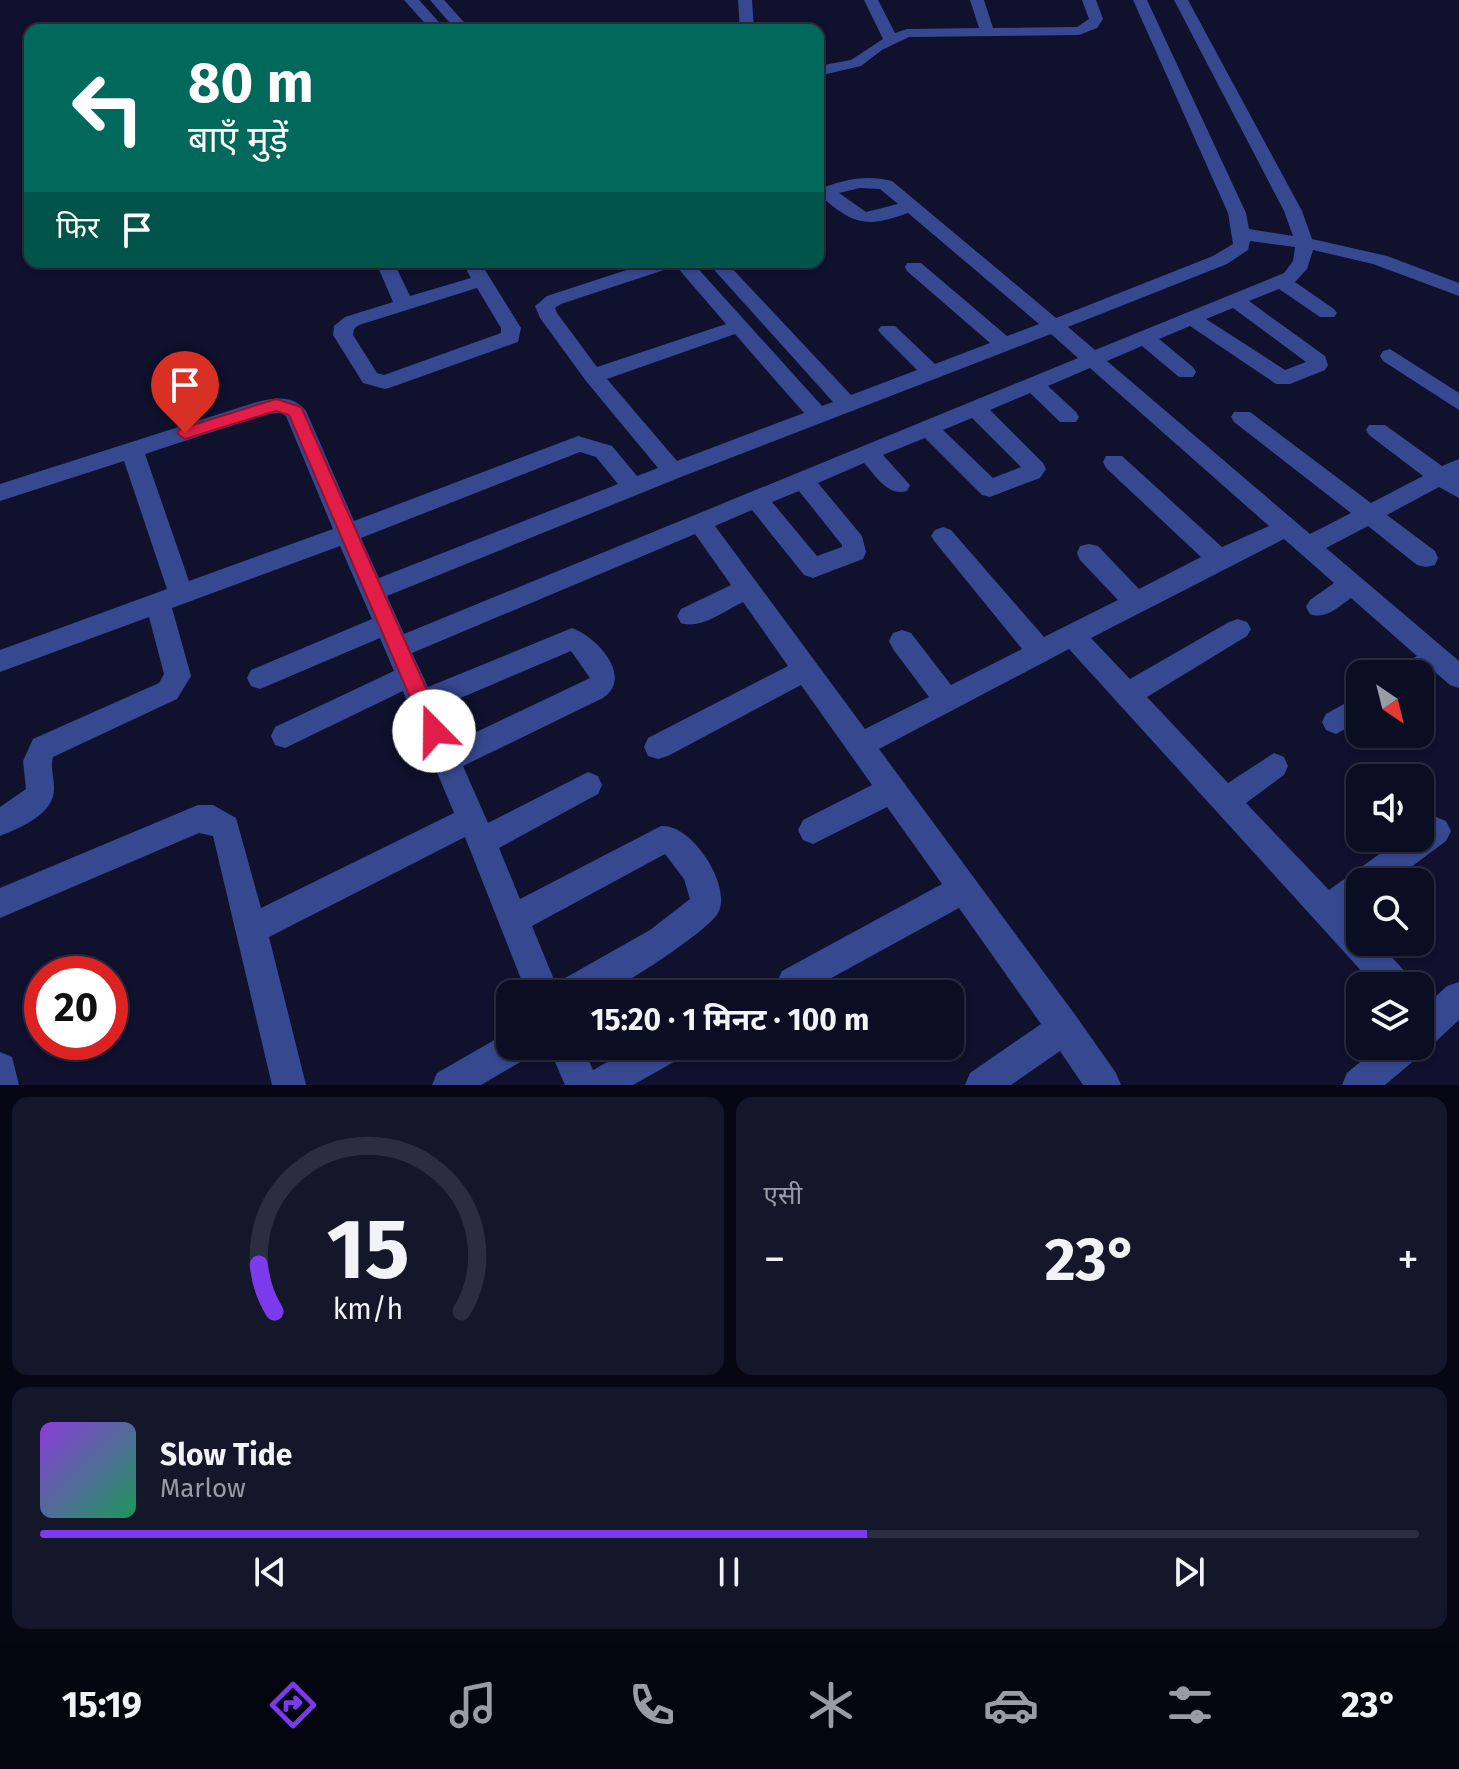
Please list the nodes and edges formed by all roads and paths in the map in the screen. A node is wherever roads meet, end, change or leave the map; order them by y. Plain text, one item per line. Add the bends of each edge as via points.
1 (411, 0) edge
2 (437, 0) edge
3 (745, 0) edge
4 (871, 0) edge
5 (977, 0) edge
6 (1089, 0) edge
7 (1140, 0) edge
8 (1181, 0) edge
9 (433, 24) edge
10 (459, 24) edge
11 (747, 24) edge
12 (987, 32) junction
13 (891, 39) junction
14 (824, 70) edge
15 (824, 194) edge
16 (824, 195) edge
17 (912, 205) junction
18 (1242, 234) junction
19 (1305, 243) junction
20 (914, 267) dead end
21 (387, 268) edge
22 (475, 268) edge
23 (652, 268) edge
24 (687, 268) edge
25 (722, 268) edge
26 (483, 280) junction
27 (1282, 282) junction
28 (1459, 290) edge
29 (1236, 301) junction
30 (404, 304) junction
31 (1327, 313) dead end
32 (1192, 319) junction
33 (1053, 325) junction
34 (740, 326) junction
35 (888, 330) dead end
36 (1145, 338) junction
37 (1004, 344) junction
38 (1390, 356) dead end
39 (1094, 360) junction
40 (931, 372) junction
41 (1186, 372) dead end
42 (593, 376) junction
43 (1033, 384) junction
44 (1459, 403) edge
45 (847, 404) junction
46 (975, 408) junction
47 (818, 415) junction
48 (1068, 417) dead end
49 (1242, 417) dead end
50 (927, 427) junction
51 (1377, 430) dead end
52 (132, 450) junction
53 (867, 452) junction
54 (1114, 462) dead end
55 (673, 471) junction
56 (1453, 478) edge
57 (802, 479) junction
58 (899, 485) dead end
59 (633, 487) junction
60 (0, 493) edge
61 (755, 498) junction
62 (1369, 515) junction
63 (699, 521) junction
64 (1288, 527) junction
65 (346, 534) junction
66 (943, 536) dead end
67 (1309, 546) junction
68 (1089, 553) dead end
69 (1426, 558) dead end
70 (1219, 559) junction
71 (1353, 583) junction
72 (749, 588) junction
73 (372, 591) junction
74 (170, 599) junction
75 (1135, 601) junction
76 (1319, 607) dead end
77 (690, 616) dead end
78 (1238, 629) dead end
79 (394, 635) junction
80 (1072, 635) junction
81 (902, 641) dead end
82 (1040, 651) junction
83 (1436, 657) junction
84 (1431, 660) edge
85 (0, 661) edge
86 (805, 670) junction
87 (411, 675) junction
88 (1459, 677) edge
89 (260, 678) dead end
90 (1127, 695) junction
91 (946, 699) junction
92 (422, 702) junction
93 (1346, 716) edge
94 (1336, 722) dead end
95 (285, 736) dead end
96 (861, 745) junction
97 (658, 747) dead end
98 (446, 760) junction
99 (1274, 766) dead end
100 (588, 785) dead end
101 (892, 790) junction
102 (1226, 801) junction
103 (0, 822) edge
104 (813, 830) dead end
105 (476, 831) junction
106 (1436, 831) dead end
107 (1385, 868) edge
108 (962, 890) junction
109 (1346, 896) edge
110 (0, 903) edge
111 (1328, 910) junction
112 (514, 919) junction
113 (252, 929) junction
114 (1384, 972) edge
115 (538, 980) edge
116 (594, 980) edge
117 (797, 980) edge
118 (1459, 998) edge
119 (1434, 1016) edge
120 (1064, 1028) junction
121 (496, 1057) edge
122 (571, 1060) edge
123 (644, 1060) edge
124 (1388, 1060) edge
125 (0, 1069) edge
126 (2, 1085) edge
127 (289, 1085) edge
128 (449, 1085) edge
129 (582, 1085) edge
130 (600, 1085) edge
131 (982, 1085) edge
132 (1104, 1085) edge
133 (1359, 1085) edge

1 - 9 lane
2 - 10 lane
3 - 11 lane
4 - 13 lane
5 - 12 lane
6 - 12 lane via 1096,19 1079,31
7 - 18 lane
8 - 19 lane
12 - 13 lane via 926,31
13 - 14 lane via 856,63
15 - 17 lane via 876,181
16 - 17 lane via 860,218 875,219
17 - 33 lane
18 - 19 lane
18 - 33 lane via 1242,246 1220,260
19 - 27 lane via 1302,267
19 - 28 lane via 1382,259
20 - 37 lane
21 - 30 lane
22 - 26 lane
23 - 42 lane via 545,306
24 - 34 lane
25 - 45 lane
26 - 30 lane
26 - 30 lane via 511,337 376,382 342,330 352,321
27 - 29 lane
27 - 31 lane
29 - 32 lane
29 - 32 lane via 1318,365 1283,379
32 - 36 lane
33 - 37 lane
33 - 39 lane
34 - 42 lane
34 - 47 lane
35 - 40 lane
36 - 39 lane
36 - 41 lane
37 - 40 lane
38 - 44 lane
39 - 43 lane
39 - 64 lane
40 - 45 lane
42 - 55 lane
43 - 46 lane
43 - 48 lane
45 - 47 lane
46 - 50 lane
46 - 50 lane via 1032,465 1032,472 990,489
47 - 55 lane
49 - 62 lane
50 - 53 lane
51 - 56 lane
52 - 60 lane
52 - 65 lane via 284,405 295,411
52 - 74 lane
53 - 57 lane
53 - 58 lane
54 - 70 lane
55 - 59 lane
56 - 62 lane
57 - 61 lane
57 - 61 lane via 854,543 854,552 813,568
59 - 65 lane via 603,449 578,444
59 - 73 lane
61 - 63 lane
62 - 67 lane
62 - 69 lane
63 - 72 lane
63 - 79 lane
64 - 67 lane
64 - 70 lane
65 - 73 lane
65 - 74 lane
66 - 82 lane
67 - 71 lane
68 - 75 lane
70 - 75 lane
71 - 76 lane
71 - 83 lane
72 - 77 lane
72 - 86 lane
73 - 79 lane
74 - 85 lane
74 - 103 lane via 175,684 43,748 37,757 42,792 37,801
75 - 80 lane
78 - 90 lane
79 - 87 lane
79 - 89 lane
80 - 82 lane
80 - 90 lane
81 - 91 lane
82 - 91 lane
83 - 84 lane
83 - 88 lane
86 - 96 lane
86 - 97 lane
87 - 92 lane
87 - 95 lane
90 - 102 lane
91 - 96 lane
92 - 98 lane
92 - 98 lane via 572,639 604,676 594,690
93 - 94 lane
96 - 101 lane
98 - 105 lane
99 - 102 lane
100 - 105 lane
101 - 104 lane
101 - 108 lane
102 - 111 lane
105 - 112 lane
105 - 113 lane
106 - 107 lane
108 - 117 lane
108 - 120 lane
109 - 111 lane
110 - 113 lane via 198,819 213,819 226,828
111 - 114 lane
112 - 115 lane
112 - 116 lane via 661,840 678,844 704,886 706,906 661,941
113 - 127 lane
118 - 119 lane
120 - 131 lane
120 - 132 lane
121 - 128 lane
122 - 129 lane
123 - 130 lane
124 - 133 lane
125 - 126 lane

